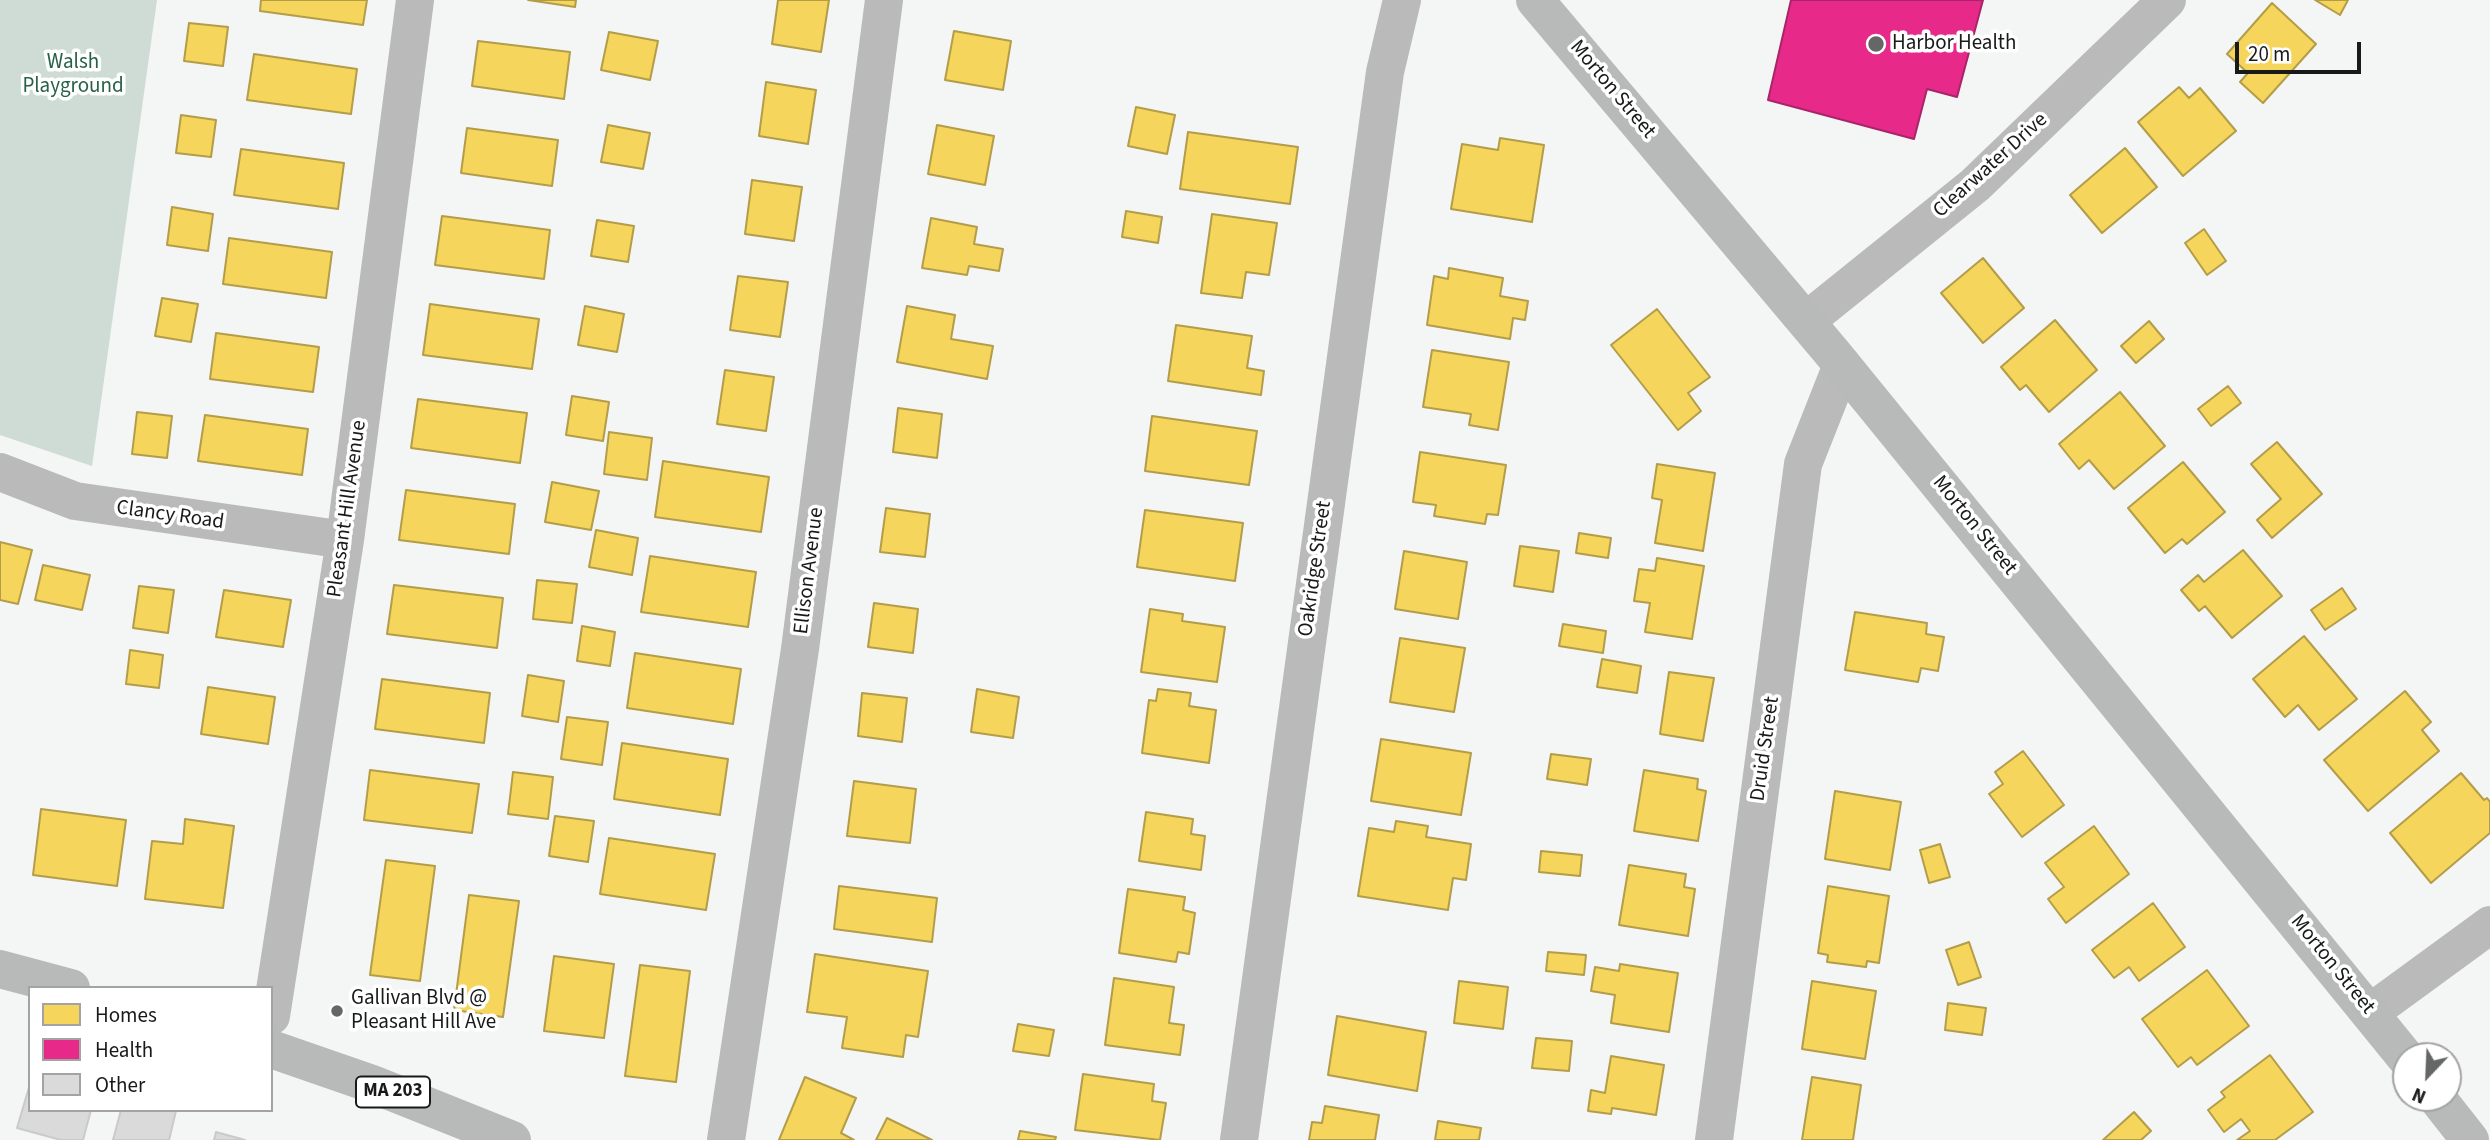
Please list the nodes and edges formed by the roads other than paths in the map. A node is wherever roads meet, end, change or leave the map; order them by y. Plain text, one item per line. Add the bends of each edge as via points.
1 (415, 0) edge
2 (884, 0) edge
3 (1402, 0) edge
4 (1535, 0) edge
5 (2167, 0) edge
6 (1806, 321) junction
7 (1842, 365) junction
8 (0, 472) edge
9 (345, 540) junction
10 (2490, 925) edge
11 (0, 969) edge
12 (64, 986) edge
13 (273, 1003) edge
14 (2371, 1012) junction
15 (2394, 1042) edge
16 (273, 1050) edge
17 (2448, 1112) edge
18 (512, 1140) edge
19 (726, 1140) edge
20 (1239, 1140) edge
21 (1714, 1140) edge
22 (2470, 1140) edge

1 - 9 street, Pleasant Hill Avenue
2 - 19 street, Ellison Avenue via 800,649
3 - 20 street, Oakridge Street via 1383,85
4 - 6 main road, Morton Street
5 - 6 street, Clearwater Drive via 1975,185
6 - 7 main road, Morton Street
7 - 14 main road, Morton Street
7 - 21 street, Druid Street via 1803,464
8 - 9 street, Clancy Road via 75,501
9 - 13 street, Pleasant Hill Avenue
10 - 14 street
11 - 12 highway
14 - 15 main road, Morton Street
16 - 18 highway, MA 203
17 - 22 main road

